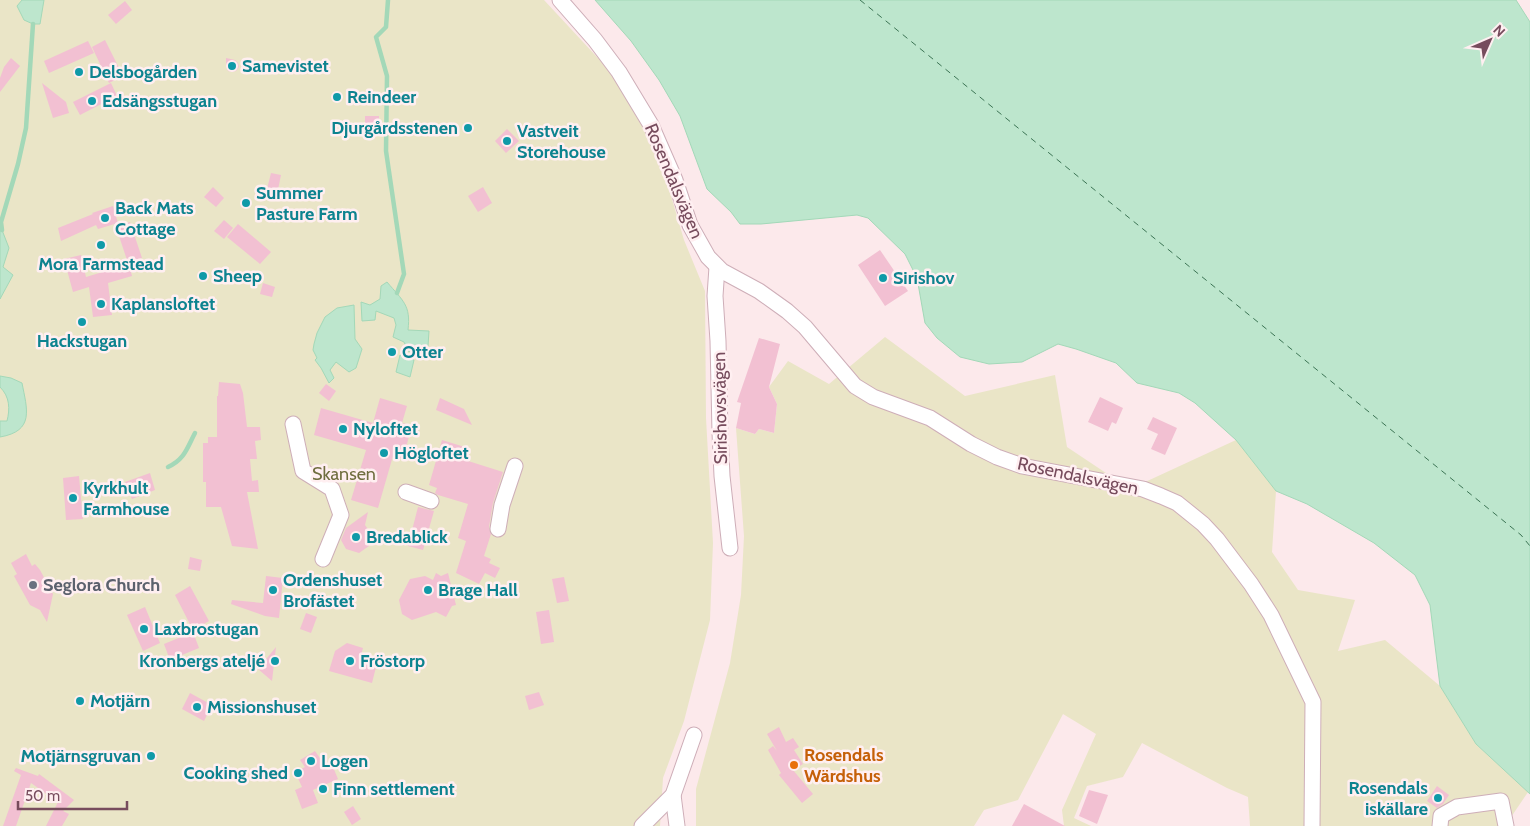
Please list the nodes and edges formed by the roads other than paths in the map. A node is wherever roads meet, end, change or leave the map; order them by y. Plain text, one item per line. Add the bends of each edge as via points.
1 (560, 0) edge
2 (717, 266) junction
3 (293, 424) dead end
4 (515, 466) dead end
5 (406, 492) dead end
6 (431, 501) dead end
7 (498, 528) dead end
8 (730, 548) dead end
9 (323, 559) dead end
10 (694, 735) dead end
11 (673, 795) junction
12 (642, 826) edge
13 (677, 826) edge
14 (1312, 826) edge
15 (1440, 826) edge
16 (1506, 826) edge

1 - 2 street, Rosendalsvägen via 595,40 637,100 665,152 695,236
2 - 8 street, Sirishovsvägen via 715,296 720,433
2 - 14 street, Rosendalsvägen via 788,311 818,341 845,376 870,395 930,418 997,457 1022,466 1143,489 1176,503 1203,524 1251,584 1271,615 1313,702
3 - 9 street via 303,470 332,489 341,515
4 - 7 street
5 - 6 street
10 - 11 street
11 - 12 street
11 - 13 street
15 - 16 street via 1441,816 1457,807 1500,801

